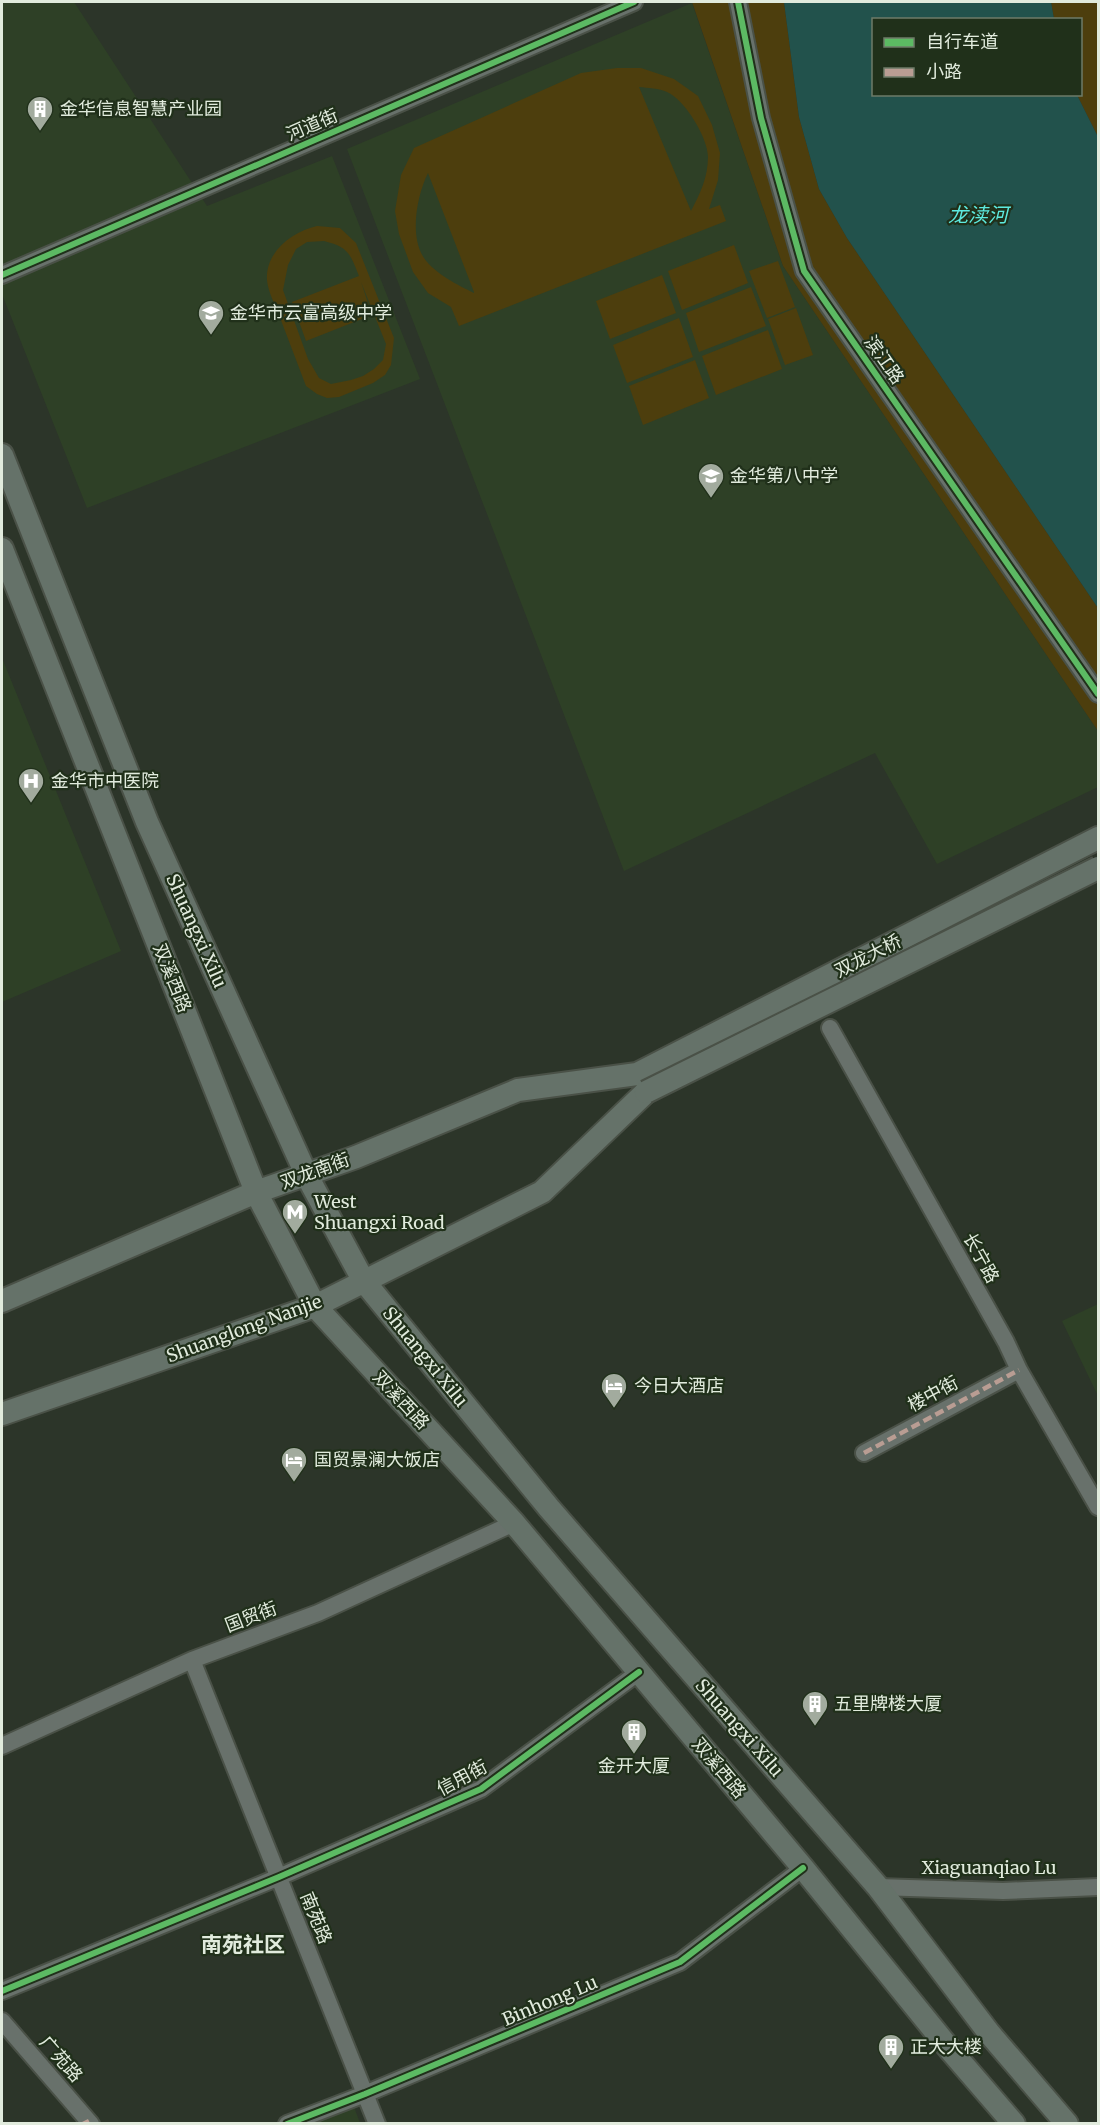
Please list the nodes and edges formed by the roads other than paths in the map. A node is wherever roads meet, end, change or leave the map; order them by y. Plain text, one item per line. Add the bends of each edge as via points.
1 (634, 2) edge
2 (738, 2) edge
3 (2, 275) edge
4 (2, 455) edge
5 (2, 549) edge
6 (1098, 694) edge
7 (1098, 838) edge
8 (1098, 867) edge
9 (830, 1028) dead end
10 (642, 1083) junction
11 (306, 1174) junction
12 (256, 1192) junction
13 (363, 1280) junction
14 (2, 1302) edge
15 (315, 1306) junction
16 (1019, 1370) junction
17 (2, 1414) edge
18 (864, 1453) dead end
19 (1098, 1507) edge
20 (514, 1523) junction
21 (192, 1660) junction
22 (639, 1672) junction
23 (2, 1746) edge
24 (803, 1868) junction
25 (279, 1877) junction
26 (878, 1887) junction
27 (1098, 1887) edge
28 (2, 1991) edge
29 (2, 2020) edge
30 (365, 2094) junction
31 (88, 2123) edge
32 (287, 2124) edge
33 (377, 2124) edge
34 (1014, 2124) edge
35 (1067, 2124) edge

1 - 3 street, 河道街
2 - 6 street, 滨江路 via 761,118 804,271
4 - 11 main road, Shuangxi Xilu via 147,822
5 - 12 main road, 双溪西路
7 - 10 main road, 双龙大桥
8 - 10 main road, 双龙大桥, bridge
9 - 16 street, 长宁路
10 - 11 main road, 双龙南街 via 518,1090
10 - 13 main road, Shuanglong Nanjie via 542,1192
11 - 12 main road, 双龙南街
11 - 13 main road, Shuangxi Xilu
12 - 14 main road, 双龙南街
12 - 15 main road, 双溪西路
13 - 15 main road, Shuanglong Nanjie
13 - 26 main road, Shuangxi Xilu via 549,1508
15 - 17 main road, Shuanglong Nanjie
15 - 20 main road, 双溪西路
16 - 18 street, 楼中街
16 - 19 street, 长宁路
20 - 21 street, 国贸街 via 318,1613
20 - 22 main road, 双溪西路
21 - 23 street, 国贸街
21 - 25 street, 南苑路
22 - 24 main road, 双溪西路
22 - 25 street, 信用街 via 481,1790
24 - 30 street, Binhong Lu via 680,1962
24 - 34 main road, 双溪西路
25 - 28 street, 信用街
25 - 30 street, 南苑路
26 - 27 street, Xiaguanqiao Lu via 1003,1891
26 - 35 main road, Shuangxi Xilu via 989,2033
29 - 31 street, 广苑路
30 - 32 street, Binhong Lu
30 - 33 street, 南苑路

